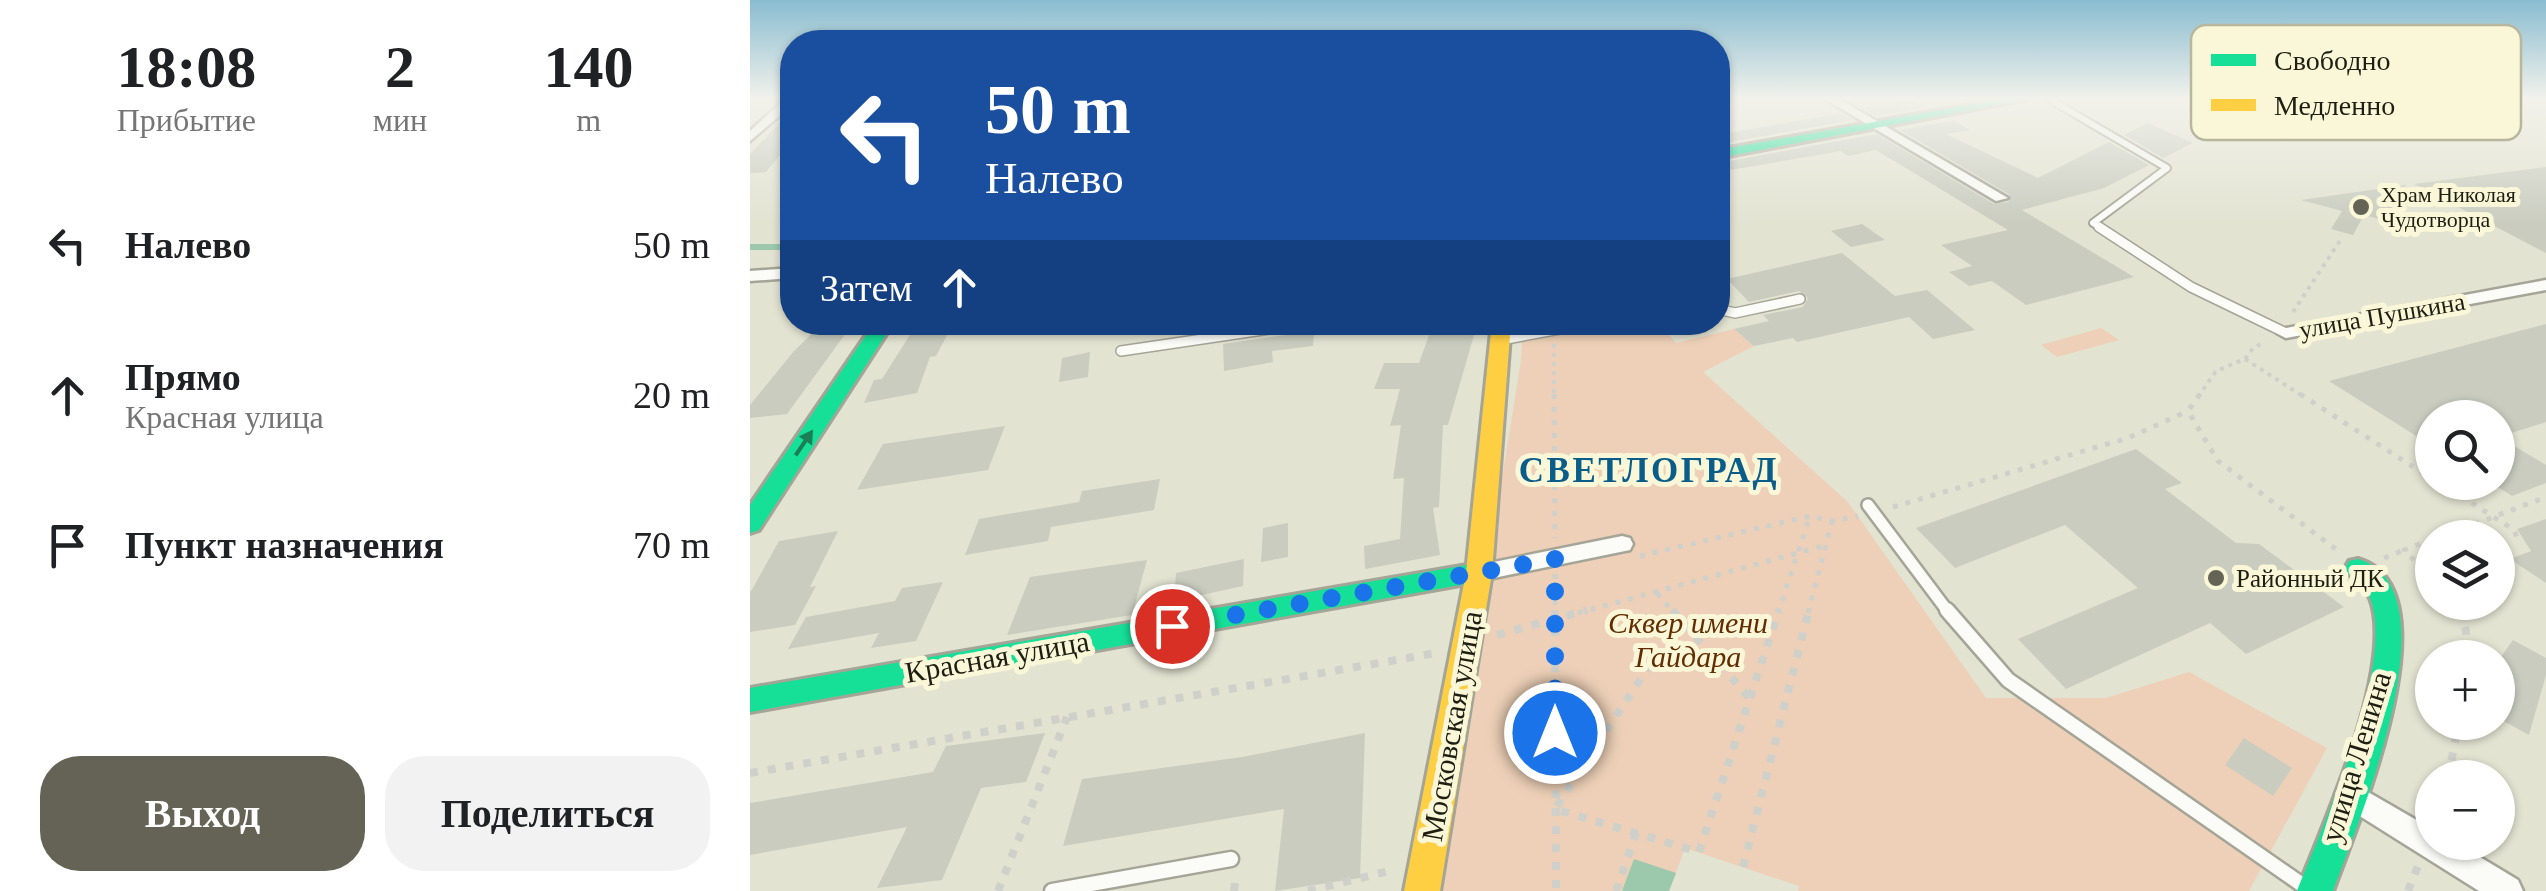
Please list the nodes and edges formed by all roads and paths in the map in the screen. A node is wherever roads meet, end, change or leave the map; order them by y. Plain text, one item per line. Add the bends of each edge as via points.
1 (1791, 141) edge
2 (1903, 141) edge
3 (2117, 141) edge
4 (1730, 152) edge
5 (2001, 198) dead end
6 (2341, 240) dead end
7 (780, 274) edge
8 (750, 276) edge
9 (2546, 285) edge
10 (1800, 299) dead end
11 (1730, 312) edge
12 (2293, 312) dead end
13 (2286, 333) junction
14 (876, 335) edge
15 (1230, 335) edge
16 (1500, 335) edge
17 (1554, 335) edge
18 (1121, 351) dead end
19 (2246, 359) junction
20 (2188, 411) junction
21 (2415, 467) edge
22 (2546, 497) edge
23 (2467, 500) edge
24 (1871, 509) junction
25 (2492, 516) junction
26 (2482, 520) edge
27 (1832, 521) junction
28 (750, 524) edge
29 (2518, 540) dead end
30 (1622, 544) dead end
31 (1826, 544) junction
32 (2415, 546) edge
33 (1796, 552) junction
34 (1555, 559) junction
35 (2415, 561) edge
36 (2358, 568) joint
37 (1480, 573) junction
38 (1657, 594) junction
39 (1554, 619) junction
40 (1680, 619) junction
41 (1494, 636) dead end
42 (1439, 652) dead end
43 (1750, 699) junction
44 (750, 700) edge
45 (1067, 716) junction
46 (750, 773) edge
47 (2347, 793) junction
48 (1556, 810) junction
49 (1636, 833) junction
50 (1231, 859) dead end
51 (1743, 867) dead end
52 (998, 891) edge
53 (1052, 891) edge
54 (1422, 891) edge
55 (1556, 891) edge
56 (1616, 891) edge
57 (2313, 891) edge
58 (2507, 891) edge

1 - 4 street
2 - 5 street
3 - 13 lane via 2167,168 2093,223 2191,288
6 - 12 path
7 - 8 street
9 - 13 street, улица Пушкина
10 - 11 lane
13 - 19 path, улица Пушкина
28 -> 14 street
15 - 18 lane
16 - 37 street, Московская улица
17 - 34 path
19 - 20 path, улица Пушкина via 2216,370
19 - 21 path
20 - 24 path via 2128,438
20 - 36 path via 2218,461
22 - 25 path
23 - 25 path
24 - 27 path
24 - 57 lane via 2008,680
25 - 26 path
25 - 29 path
27 - 31 path
27 - 33 path via 1810,516
30 - 34 street
31 - 33 path
31 - 51 path
32 - 35 path via 2404,550
33 - 38 path
33 - 43 path
34 - 37 street
34 - 39 path
36 - 47 street, улица Ленина via 2383,596 2390,630 2381,689
37 - 44 street, Красная улица
37 - 54 street, Московская улица
38 - 39 path
38 - 40 path
39 - 41 path
39 - 48 path
40 - 43 path
40 - 48 path
42 - 45 path
43 - 49 path via 1699,852
45 - 46 path
45 - 52 path
47 - 57 street, улица Ленина
47 - 58 street
48 - 49 path
48 - 55 path
49 - 56 path
50 - 53 lane

